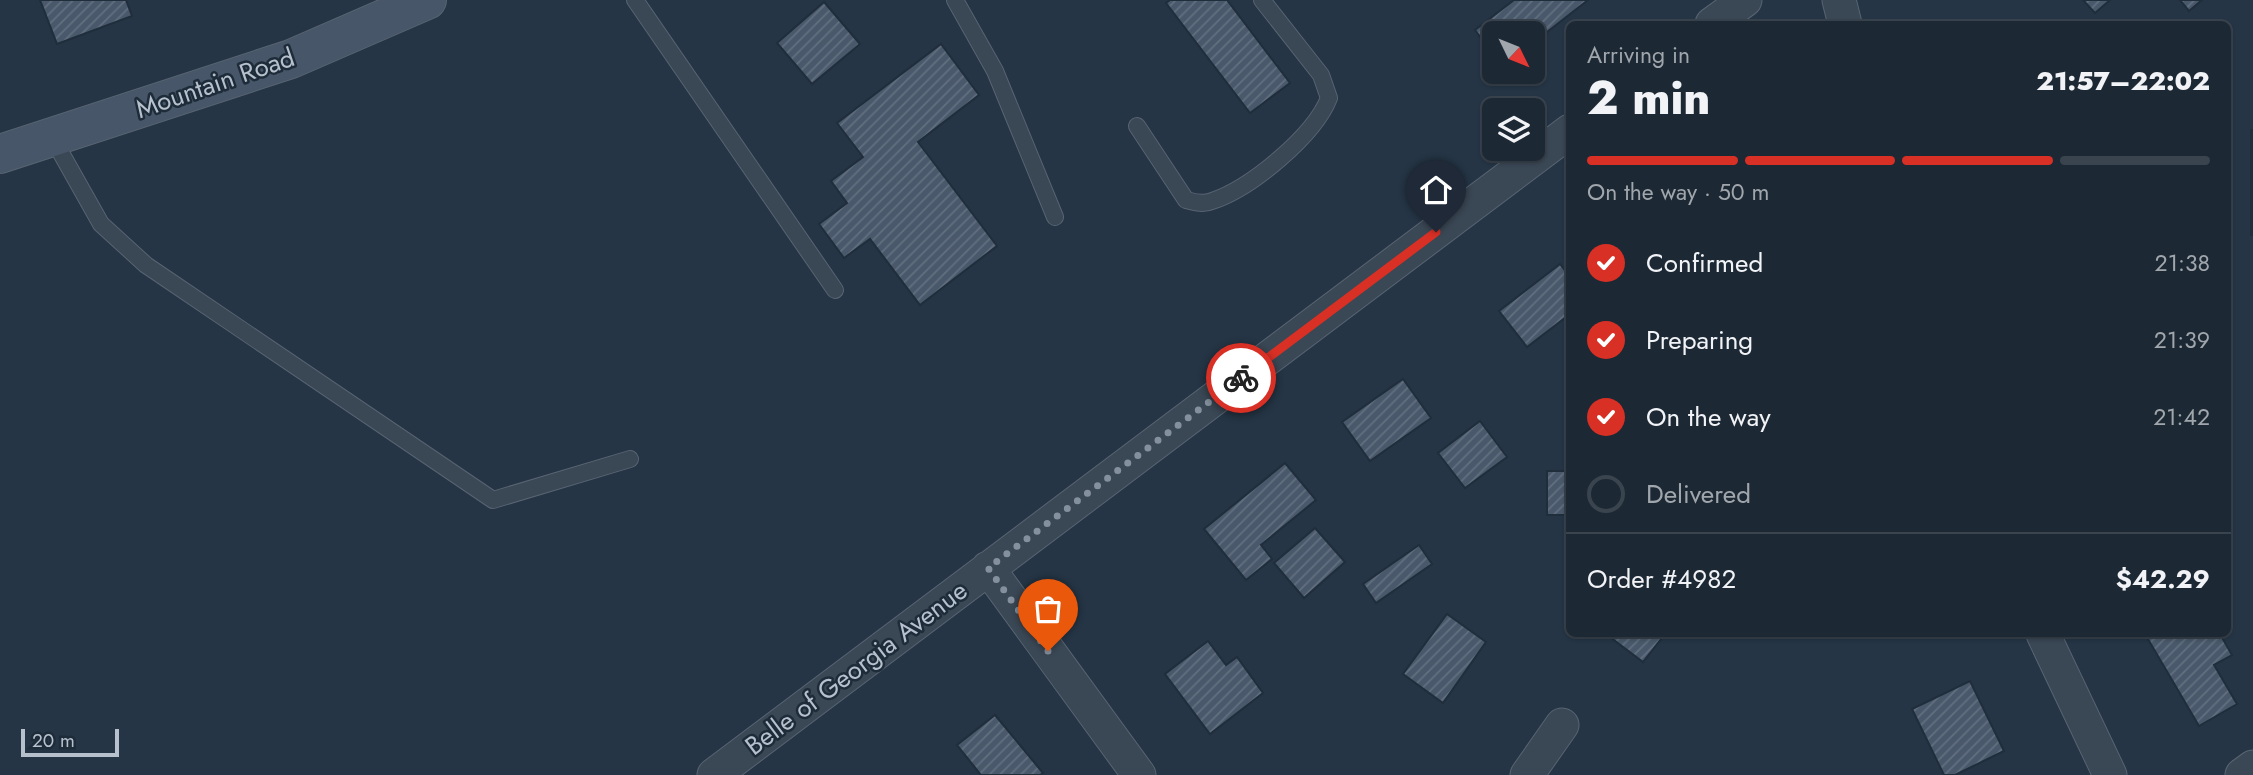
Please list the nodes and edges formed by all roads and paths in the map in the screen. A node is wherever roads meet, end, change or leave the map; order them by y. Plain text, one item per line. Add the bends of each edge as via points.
1 (426, 0) edge
2 (635, 0) edge
3 (956, 0) edge
4 (1262, 0) edge
5 (1745, 0) edge
6 (1839, 0) edge
7 (1716, 21) edge
8 (1844, 21) edge
9 (1137, 126) dead end
10 (1566, 134) edge
11 (52, 137) junction
12 (0, 154) edge
13 (1055, 216) dead end
14 (835, 290) dead end
15 (630, 459) dead end
16 (988, 568) junction
17 (2044, 637) edge
18 (1562, 724) dead end
19 (2253, 767) edge
20 (713, 775) edge
21 (1139, 775) edge
22 (1527, 775) edge
23 (2110, 775) edge
24 (2242, 775) edge

1 - 11 main road, Mountain Road via 291,59
2 - 14 lane
3 - 13 lane via 995,71
4 - 9 lane via 1321,75 1329,98 1297,145 1246,183 1211,202 1197,203 1186,200
5 - 7 street
6 - 8 street
10 - 16 street, Belle of Georgia Avenue
11 - 12 main road, Mountain Road
11 - 15 lane via 102,224 146,265 493,500
16 - 20 street, Belle of Georgia Avenue
16 - 21 street
17 - 23 street
18 - 22 street
19 - 24 street

